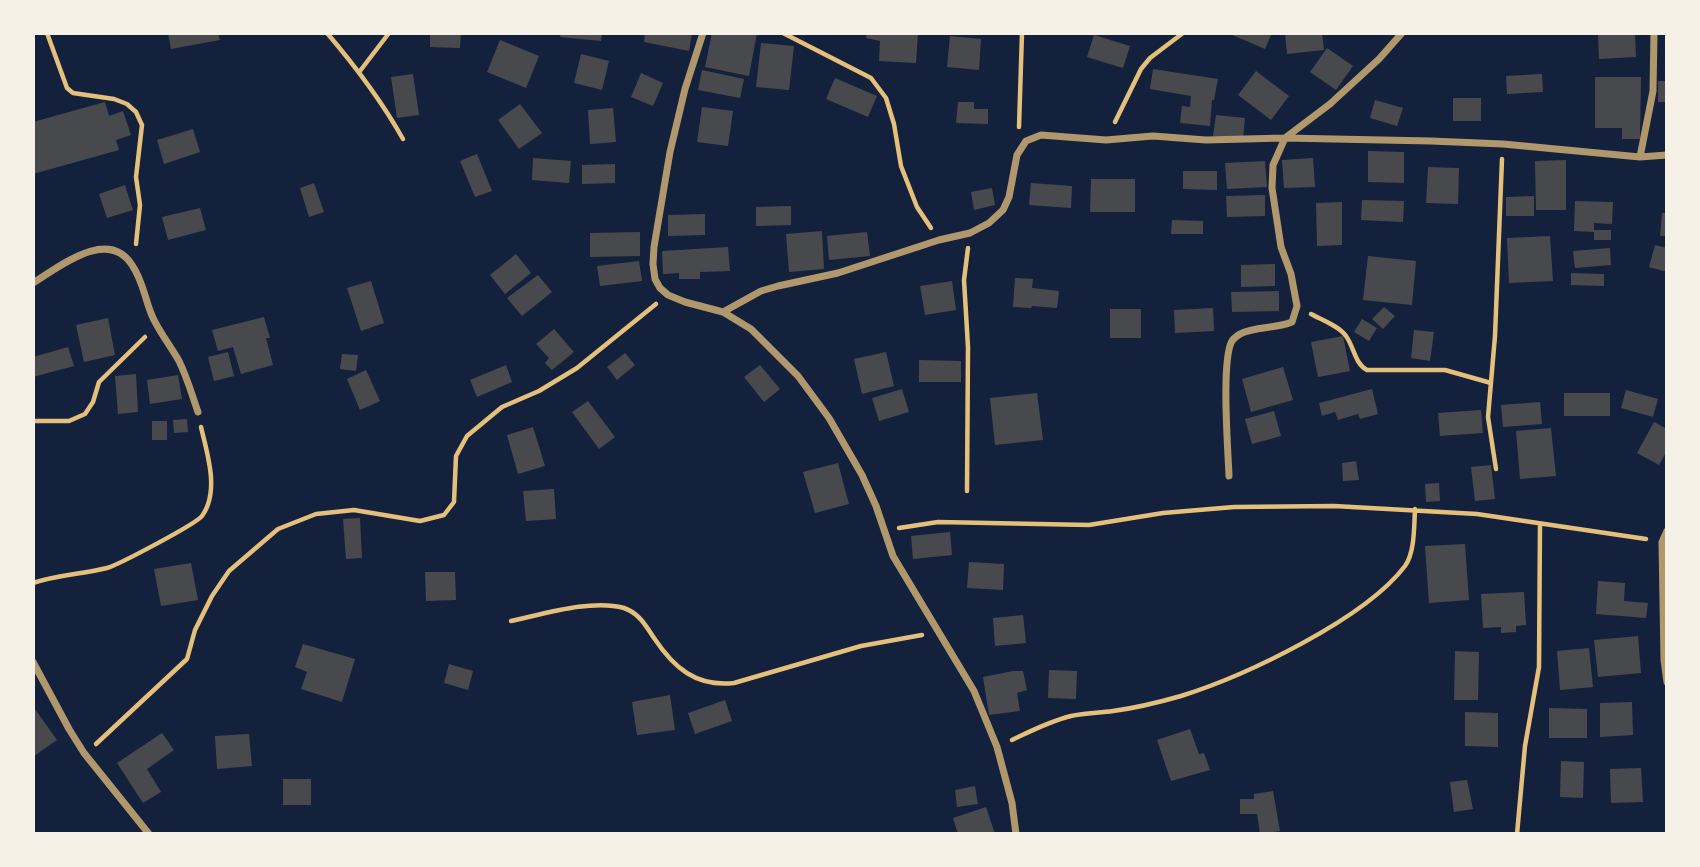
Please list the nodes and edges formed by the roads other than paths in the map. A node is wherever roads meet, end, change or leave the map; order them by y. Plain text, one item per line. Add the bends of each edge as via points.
1 (702, 33) edge
2 (1402, 33) edge
3 (1654, 33) edge
4 (1285, 138) junction
5 (1667, 155) edge
6 (1640, 157) junction
7 (33, 282) edge
8 (723, 312) junction
9 (198, 412) road end
10 (1229, 476) dead end
11 (1667, 531) edge
12 (33, 662) edge
13 (1667, 682) edge
14 (149, 834) edge
15 (1016, 834) edge

1 - 8 street via 670,152 653,264 655,279 668,295
2 - 4 street via 1330,104
3 - 6 street via 1653,91
4 - 6 street via 1503,144
4 - 8 street via 1106,140 1041,135 1026,141 1017,155 1009,197 989,223 970,233 838,273 761,291
4 - 10 street via 1273,165 1272,188 1297,306 1292,322 1249,330 1231,342 1227,363
5 - 6 street
7 - 9 street via 85,252 113,250 125,256 145,291 152,317 178,360
8 - 15 street via 751,329 798,376 862,475 893,556 974,691 997,747
11 - 13 street via 1662,542
12 - 14 street via 84,753

